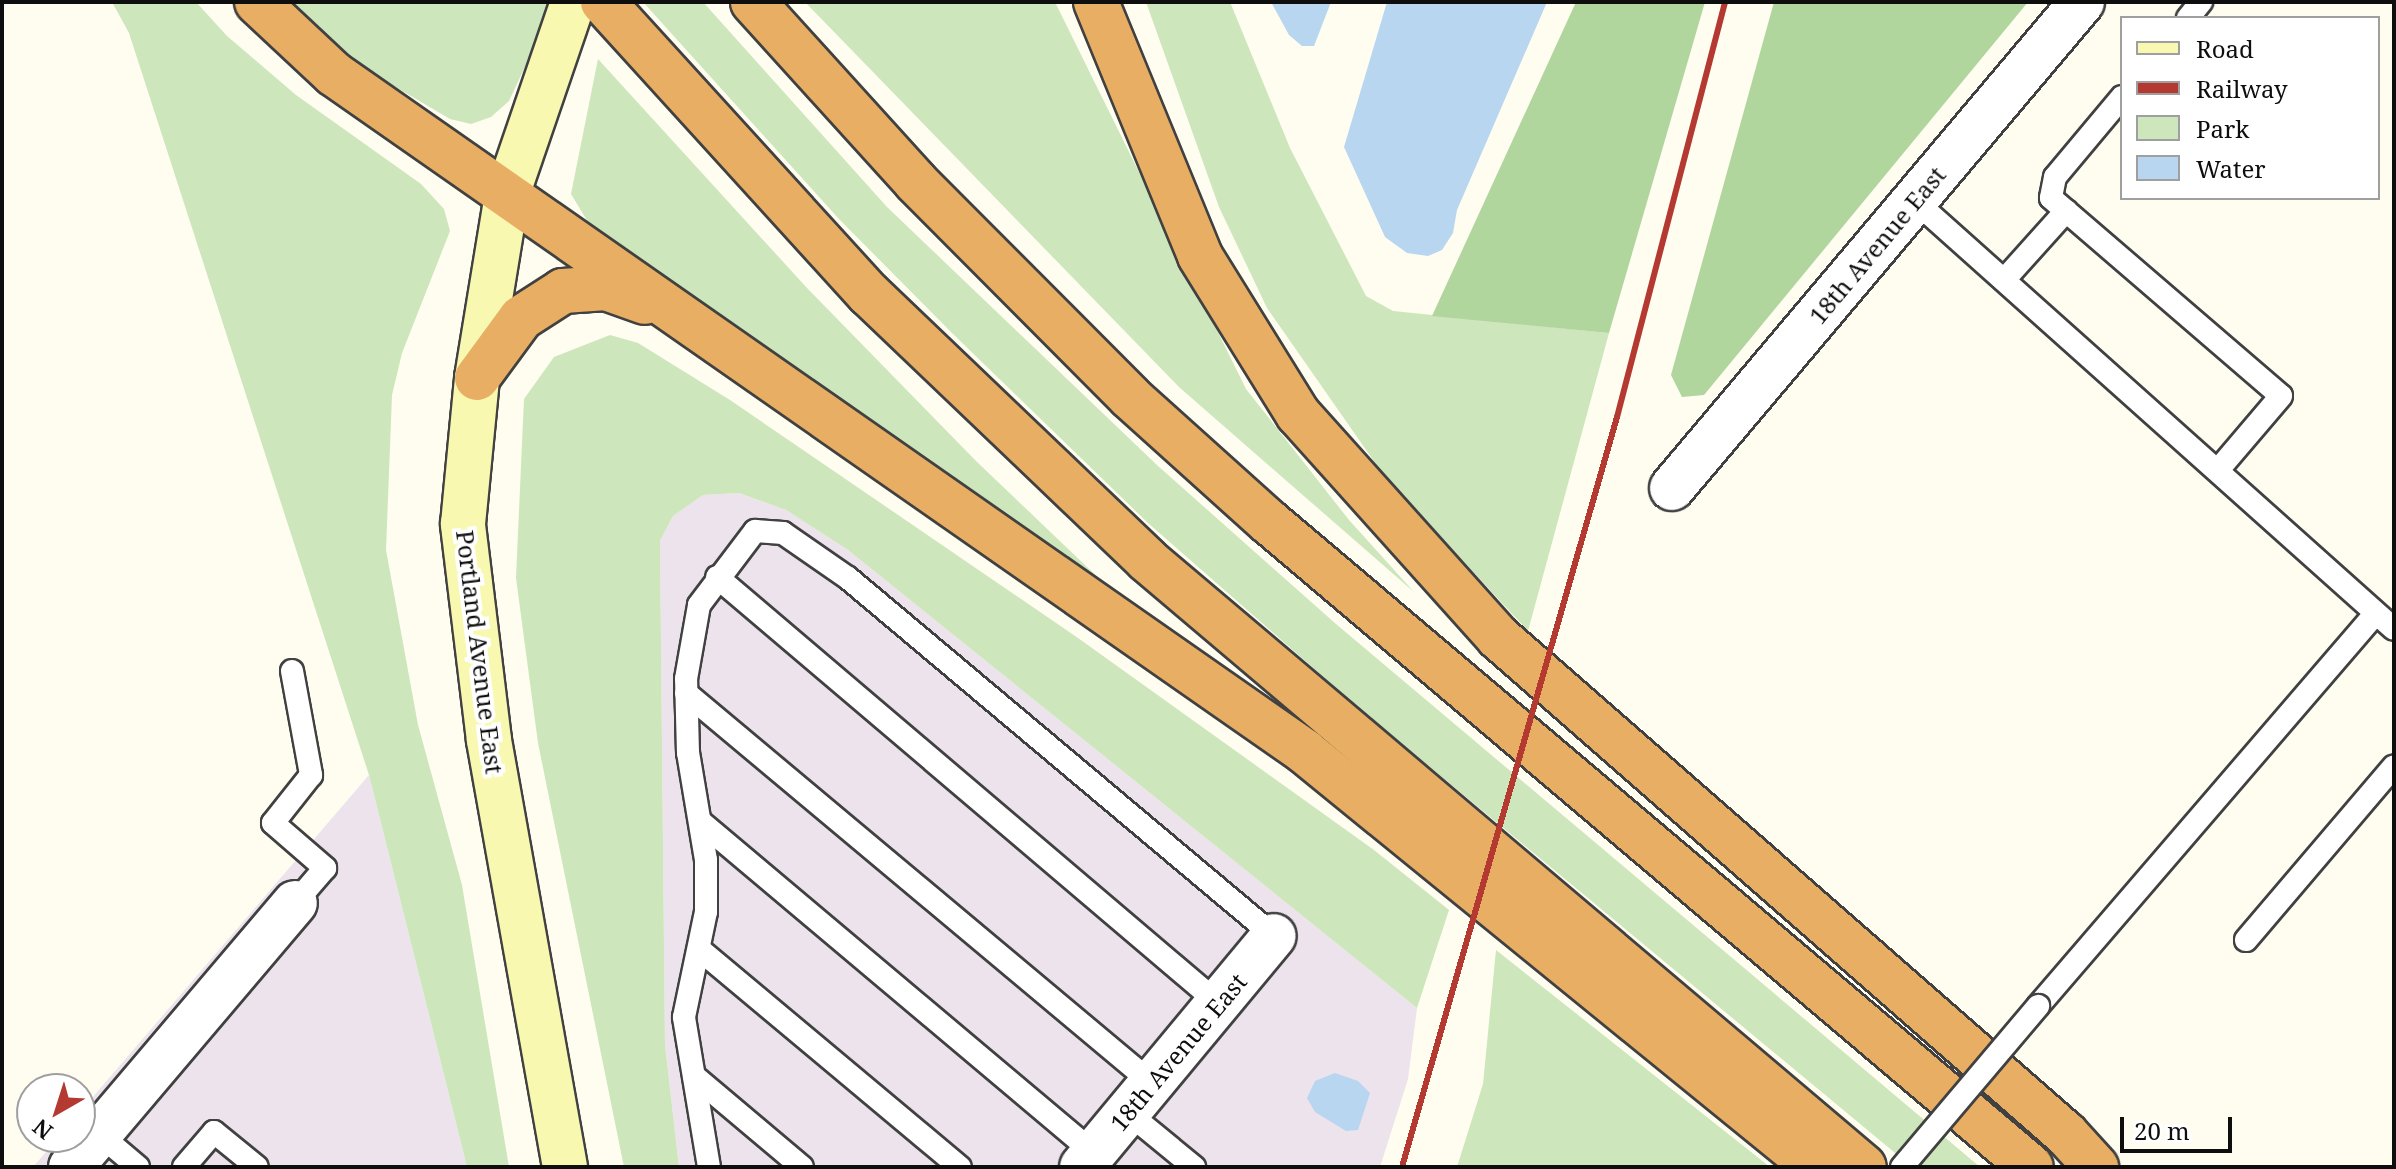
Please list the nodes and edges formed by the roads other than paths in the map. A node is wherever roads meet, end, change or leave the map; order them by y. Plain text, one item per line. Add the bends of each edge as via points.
1 (257, 2) edge
2 (753, 2) edge
3 (1096, 2) edge
4 (2082, 2) edge
5 (582, 6) edge
6 (2120, 99) edge
7 (507, 195) junction
8 (1915, 201) junction
9 (2066, 211) junction
10 (2004, 280) junction
11 (697, 327) junction
12 (477, 378) junction
13 (2218, 470) junction
14 (1672, 488) dead end
15 (717, 577) junction
16 (2376, 613) junction
17 (2394, 629) edge
18 (292, 671) dead end
19 (686, 693) junction
20 (2394, 766) edge
21 (702, 823) junction
22 (295, 903) joint
23 (1274, 936) joint
24 (2246, 940) dead end
25 (699, 949) junction
26 (1218, 1003) junction
27 (694, 1076) junction
28 (1140, 1098) junction
29 (99, 1134) junction
30 (1088, 1160) edge
31 (71, 1167) edge
32 (138, 1167) edge
33 (184, 1167) edge
34 (257, 1167) edge
35 (565, 1167) edge
36 (709, 1167) edge
37 (802, 1167) edge
38 (960, 1167) edge
39 (1194, 1167) edge
40 (1815, 1167) edge
41 (1864, 1167) edge
42 (1902, 1167) edge
43 (2031, 1167) edge
44 (2096, 1167) edge

1 - 7 highway via 334,74
2 - 43 highway via 916,182 1130,397 1305,553
3 - 44 highway via 1200,256 1298,414 1498,637 2066,1134
4 - 8 street, 18th Avenue East
5 - 7 main road, Portland Avenue East
5 - 41 highway via 869,294 1147,560
6 - 9 lane via 2055,177 2051,198
7 - 11 highway
7 - 12 main road, Portland Avenue East
8 - 10 lane
8 - 14 street, 18th Avenue East
9 - 10 lane
9 - 13 lane via 2281,396
10 - 13 lane
11 - 12 highway via 606,288 563,291 521,318
11 - 40 highway via 1304,751
12 - 35 main road, Portland Avenue East via 463,524 478,669
13 - 16 lane
15 - 19 lane via 699,605 690,637
15 - 23 lane via 744,542 764,528 815,552
15 - 26 lane
16 - 17 lane
16 - 42 lane, bridge
18 - 22 lane via 311,775 273,823 325,868
19 - 21 lane via 688,753
19 - 28 lane
20 - 24 lane
21 - 25 lane via 706,912
21 - 30 lane
22 - 29 street
23 - 26 street, 18th Avenue East
25 - 27 lane via 684,1017
25 - 38 lane
26 - 28 street, 18th Avenue East
27 - 36 lane
27 - 37 lane
28 - 30 street, 18th Avenue East
28 - 39 lane
29 - 31 street
29 - 32 lane
33 - 34 lane via 214,1132

